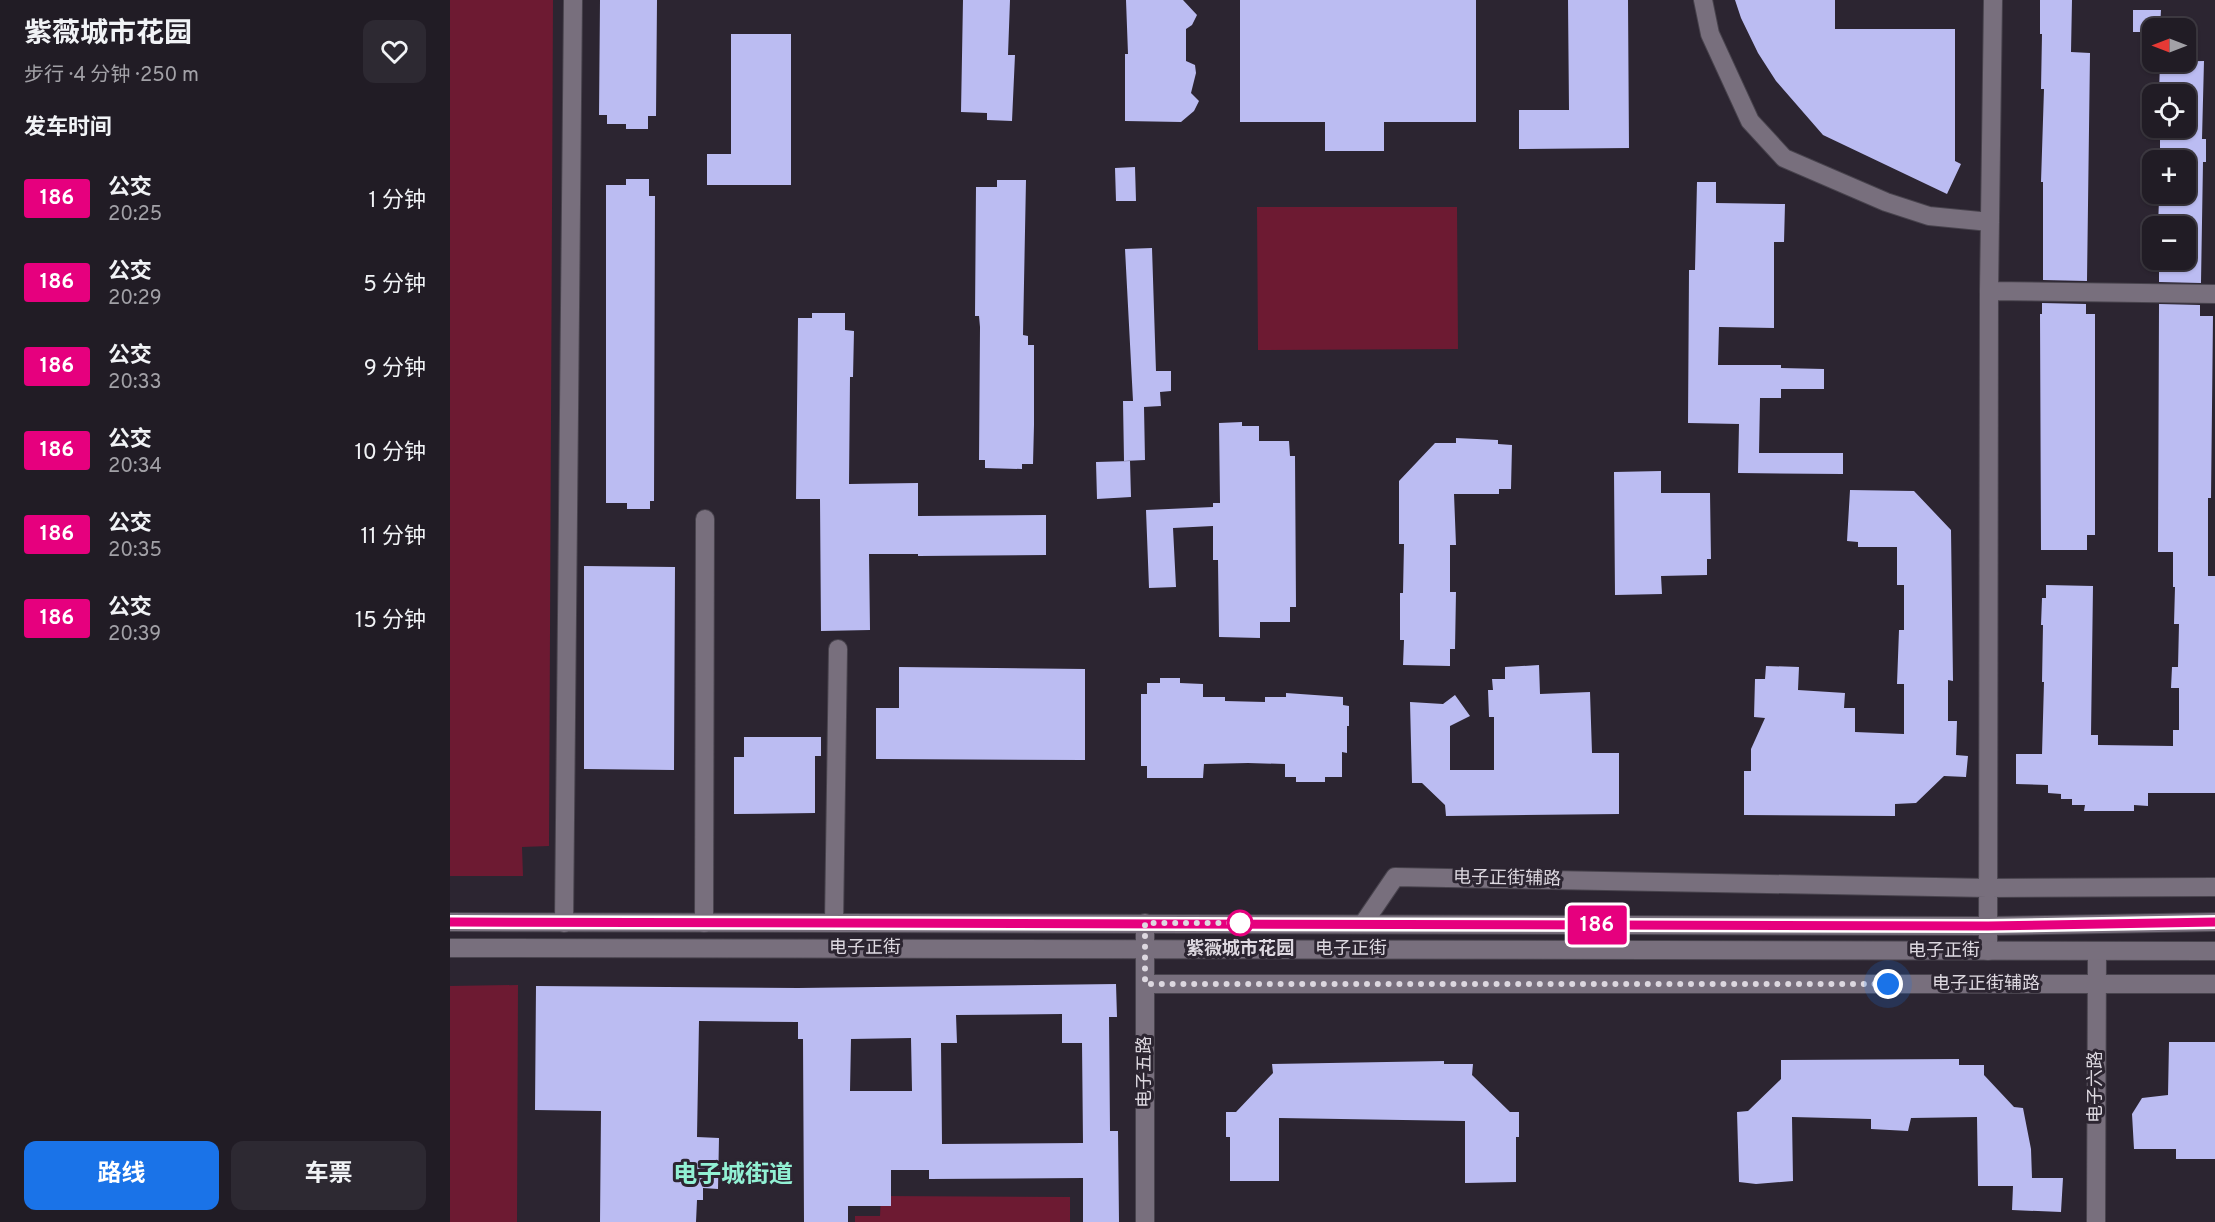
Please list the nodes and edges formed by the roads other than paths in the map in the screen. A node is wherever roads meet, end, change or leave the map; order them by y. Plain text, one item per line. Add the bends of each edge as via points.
1 (573, 0) edge
2 (1704, 0) edge
3 (1993, 0) edge
4 (1990, 222) junction
5 (1989, 291) junction
6 (2215, 294) edge
7 (705, 519) dead end
8 (838, 649) dead end
9 (2215, 887) edge
10 (1987, 888) junction
11 (450, 922) edge
12 (564, 922) junction
13 (704, 922) junction
14 (2215, 922) edge
15 (834, 923) junction
16 (1145, 923) junction
17 (1363, 924) junction
18 (1988, 926) junction
19 (450, 948) edge
20 (1145, 948) junction
21 (1988, 951) junction
22 (2097, 951) junction
23 (2215, 951) edge
24 (1145, 984) junction
25 (2097, 984) junction
26 (2215, 984) edge
27 (1146, 1222) edge
28 (2096, 1222) edge

1 - 12 street
2 - 4 street via 1710,34 1750,121 1784,158 1929,216
3 - 4 street
4 - 5 street
5 - 6 street
5 - 10 street
7 - 13 street
8 - 15 street
9 - 10 street, 电子正街辅路
10 - 17 street, 电子正街辅路 via 1395,878
10 - 18 street
11 - 12 street, 电子正街
12 - 13 street, 电子正街
13 - 15 street, 电子正街
14 - 18 street, 电子正街
15 - 16 street, 电子正街
16 - 17 street, 电子正街
16 - 20 street, 电子五路
17 - 18 street, 电子正街
18 - 21 street
19 - 20 street, 电子正街
20 - 21 street, 电子正街
20 - 24 street, 电子五路
21 - 22 street, 电子正街
22 - 23 street, 电子正街
22 - 25 street, 电子六路
24 - 25 street, 电子正街辅路
24 - 27 street, 电子五路
25 - 26 street, 电子正街辅路
25 - 28 street, 电子六路

